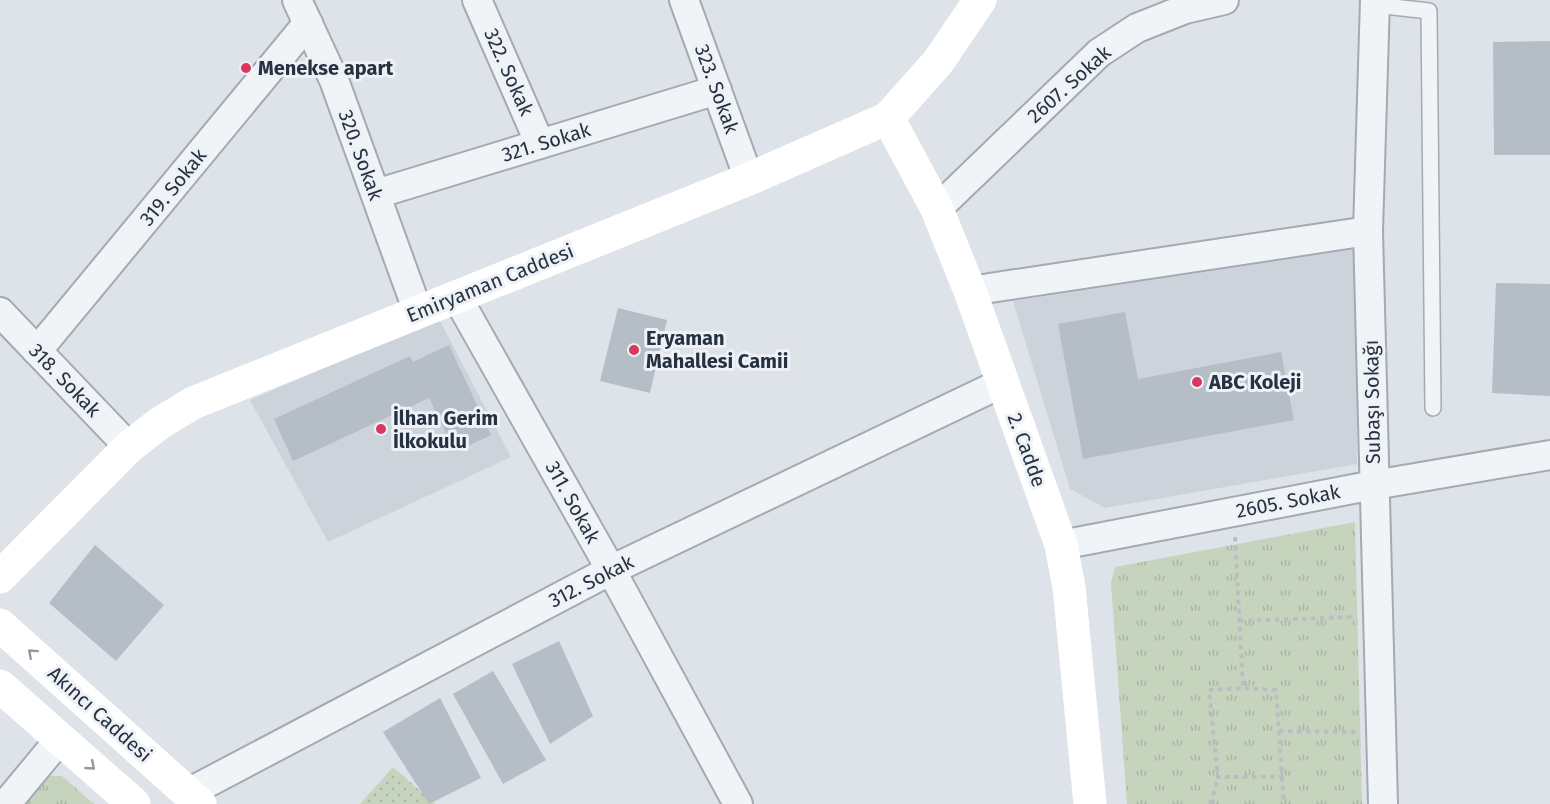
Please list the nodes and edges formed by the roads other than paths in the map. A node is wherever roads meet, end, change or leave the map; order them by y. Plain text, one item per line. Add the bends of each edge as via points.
1 (477, 0) edge
2 (684, 0) edge
3 (980, 0) edge
4 (1224, 0) edge
5 (1375, 3) edge
6 (302, 11) edge
7 (717, 90) junction
8 (888, 118) junction
9 (540, 144) junction
10 (749, 178) junction
11 (376, 194) junction
12 (937, 209) junction
13 (1368, 231) junction
14 (970, 291) junction
15 (457, 297) junction
16 (0, 312) edge
17 (418, 312) junction
18 (37, 351) junction
19 (1002, 383) junction
20 (1433, 408) dead end
21 (129, 447) junction
22 (1550, 454) edge
23 (1374, 484) junction
24 (1061, 545) junction
25 (611, 570) junction
26 (0, 577) edge
27 (0, 625) edge
28 (0, 686) edge
29 (60, 739) junction
30 (194, 798) edge
31 (6, 804) edge
32 (134, 804) edge
33 (738, 804) edge
34 (1090, 804) edge
35 (1383, 804) edge

1 - 9 street, 322. Sokak
2 - 7 street, 323. Sokak
3 - 8 street, Emiryaman Caddesi via 938,62
4 - 12 street, 2607. Sokak via 1185,9 1137,28 1099,52
5 - 13 street, Subaşı Sokağı
5 - 20 lane via 1429,11
6 - 11 street, 320. Sokak via 334,80
6 - 18 street, 319. Sokak
7 - 9 street, 321. Sokak
7 - 10 street, 323. Sokak
8 - 10 street, Emiryaman Caddesi
8 - 12 street, 2. Cadde
9 - 11 street, 321. Sokak
10 - 15 street, Emiryaman Caddesi
11 - 17 street, 320. Sokak
12 - 14 street, 2. Cadde
13 - 14 street
13 - 23 street, Subaşı Sokağı
14 - 19 street, 2. Cadde
15 - 17 street, Emiryaman Caddesi
15 - 25 street, 311. Sokak
16 - 18 street, 318. Sokak
17 - 21 street, Emiryaman Caddesi via 193,403
18 - 21 street, 318. Sokak
19 - 24 street, 2. Cadde
19 - 25 street, 312. Sokak
21 - 26 street, Emiryaman Caddesi
22 - 23 street, 2605. Sokak
23 - 24 street, 2605. Sokak
23 - 35 street, Subaşı Sokağı
24 - 34 street, 2. Cadde via 1069,587
25 - 30 street, 312. Sokak
25 - 33 street, 311. Sokak
30 -> 27 street, Akıncı Caddesi
28 - 29 street
29 - 31 street
29 -> 32 street

